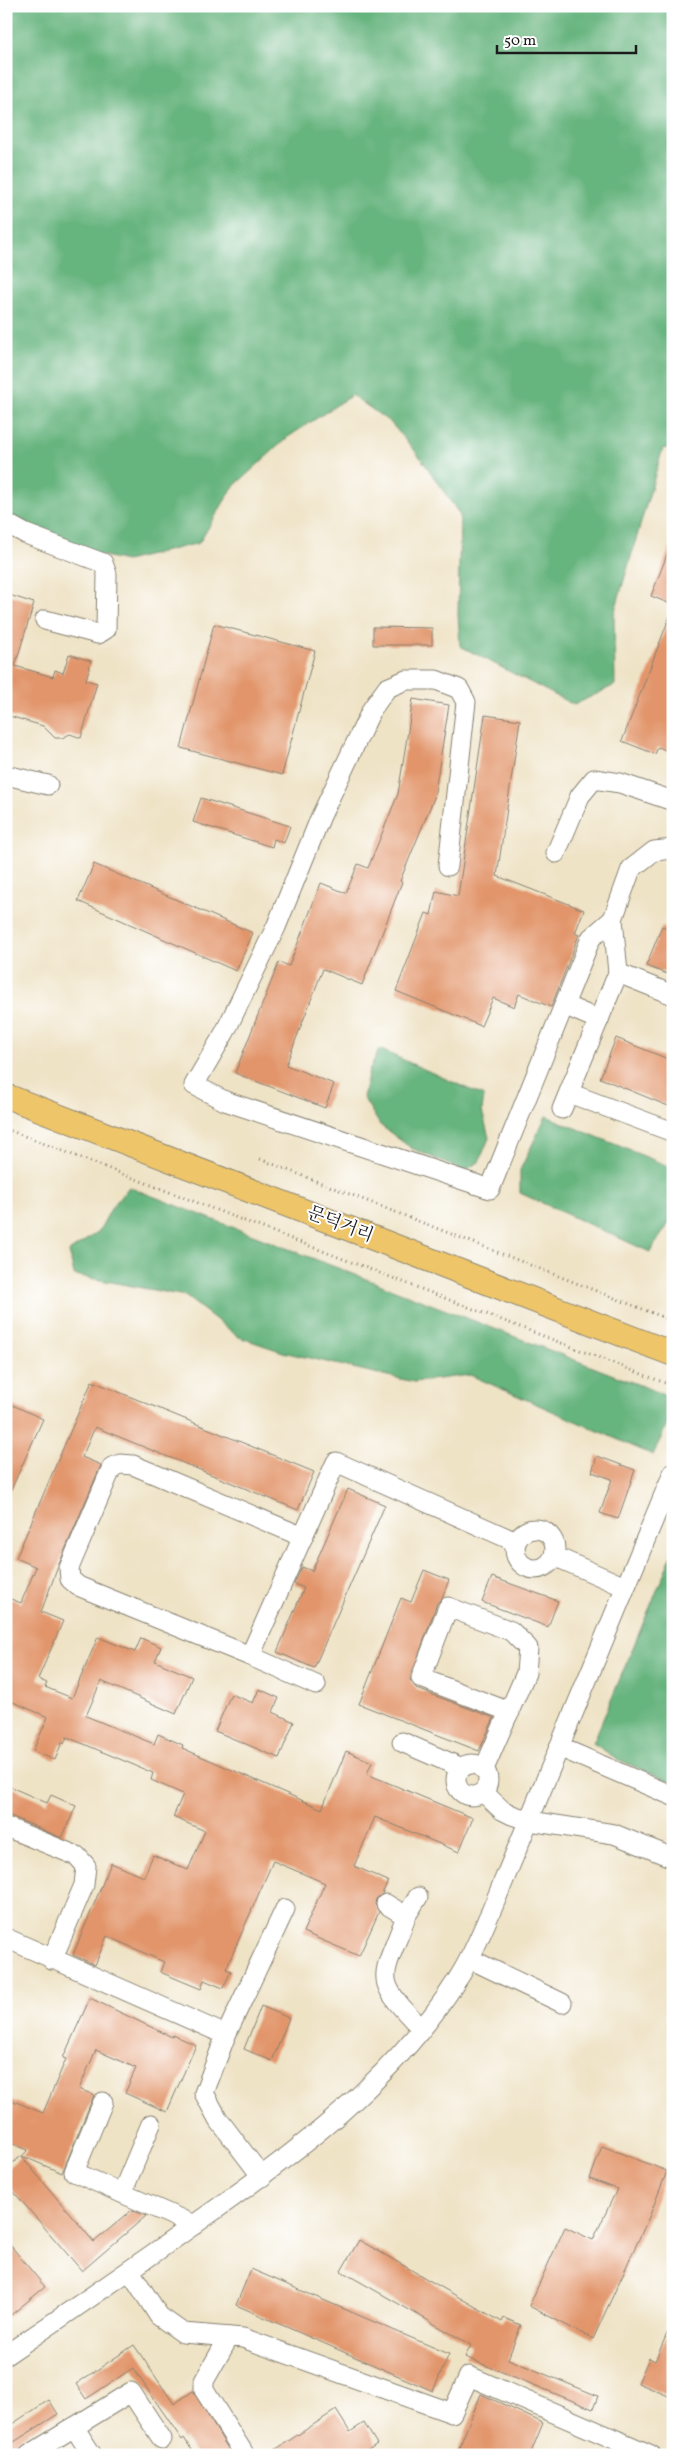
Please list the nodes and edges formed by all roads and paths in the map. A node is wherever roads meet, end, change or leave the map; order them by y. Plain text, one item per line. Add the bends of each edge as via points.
1 (6, 523) edge
2 (45, 620) dead end
3 (6, 775) edge
4 (48, 785) dead end
5 (673, 801) edge
6 (673, 849) edge
7 (556, 853) dead end
8 (448, 866) dead end
9 (613, 919) junction
10 (618, 973) junction
11 (673, 995) edge
12 (564, 1005) junction
13 (599, 1020) junction
14 (6, 1096) edge
15 (6, 1129) edge
16 (673, 1132) edge
17 (260, 1160) dead end
18 (673, 1321) edge
19 (673, 1354) edge
20 (673, 1386) edge
21 (673, 1473) edge
22 (303, 1537) junction
23 (516, 1542) junction
24 (554, 1556) junction
25 (626, 1587) junction
26 (250, 1656) junction
27 (316, 1685) dead end
28 (510, 1712) junction
29 (402, 1742) dead end
30 (559, 1747) junction
31 (462, 1768) junction
32 (484, 1769) junction
33 (483, 1792) junction
34 (673, 1796) edge
35 (530, 1821) junction
36 (6, 1827) edge
37 (673, 1858) edge
38 (418, 1897) dead end
39 (386, 1904) dead end
40 (285, 1910) dead end
41 (406, 1916) junction
42 (6, 1938) edge
43 (470, 1959) junction
44 (52, 1960) junction
45 (562, 2003) dead end
46 (422, 2028) junction
47 (226, 2035) junction
48 (103, 2102) dead end
49 (151, 2124) dead end
50 (262, 2177) junction
51 (122, 2193) junction
52 (194, 2225) junction
53 (130, 2271) junction
54 (229, 2337) junction
55 (6, 2355) edge
56 (74, 2427) junction
57 (162, 2439) dead end
58 (29, 2455) edge
59 (92, 2455) edge
60 (245, 2455) edge
61 (651, 2455) edge

1 - 2 street via 26,534 103,563 107,574 106,629 98,634
3 - 4 street
5 - 7 street via 620,783 594,779 580,796
6 - 9 street via 654,851 631,869
8 - 12 street via 466,702 460,689 436,680 406,680 387,688 372,708 276,927 225,1032 194,1085 225,1101 490,1189
9 - 10 street
9 - 12 street via 591,938
10 - 11 street
10 - 13 street
12 - 13 street
13 - 16 street via 566,1101
14 - 19 main road, 문덕거리
15 - 20 path
17 - 18 path
21 - 25 street
22 - 23 street via 336,1462
22 - 26 street
22 - 26 street via 133,1465 112,1467 69,1568 70,1578 78,1586
23 - 24 street via 519,1561 531,1568 545,1566
23 - 24 street via 532,1529 545,1532 554,1542
24 - 25 street
25 - 30 street
26 - 27 street
28 - 28 street via 526,1673 528,1648 511,1631 448,1607 421,1678
28 - 32 street
29 - 31 street
30 - 34 street
30 - 35 street
31 - 32 street via 474,1764
31 - 33 street via 456,1779 460,1790 472,1796
32 - 33 street via 488,1781
33 - 35 street via 502,1810
35 - 37 street via 614,1834
35 - 43 street
36 - 44 street via 77,1856 86,1866 84,1885
38 - 41 street
39 - 41 street
40 - 47 street
41 - 46 street via 384,1974 387,1988
42 - 44 street
43 - 45 street
43 - 46 street
44 - 47 street
46 - 50 street via 342,2114
47 - 50 street via 204,2093 218,2119
48 - 51 street via 74,2172
49 - 51 street
50 - 52 street
51 - 52 street
52 - 53 street
53 - 54 street via 158,2316 183,2333
53 - 55 street
54 - 60 street via 204,2381 204,2390
54 - 61 street via 243,2338 452,2413 469,2376
56 - 57 street via 131,2392
56 - 58 street
56 - 59 street

